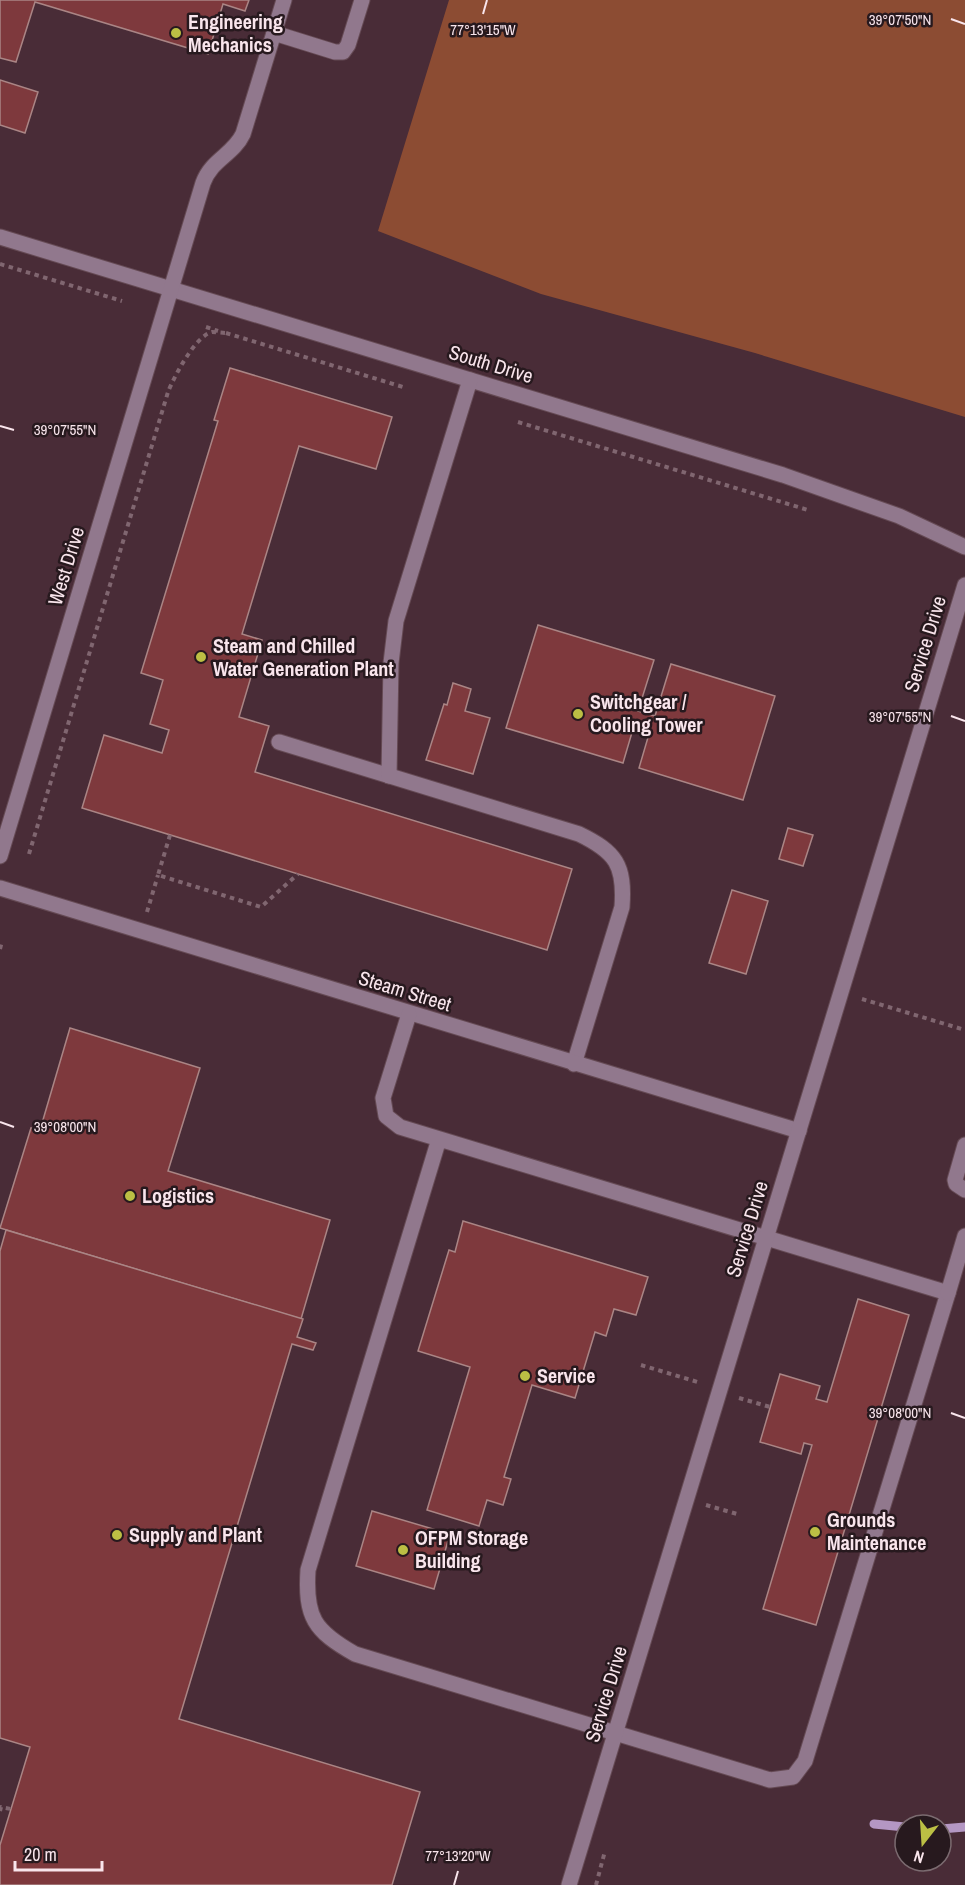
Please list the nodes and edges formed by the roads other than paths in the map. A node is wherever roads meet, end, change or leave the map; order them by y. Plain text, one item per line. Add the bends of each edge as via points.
1 (284, 0) edge
2 (362, 0) edge
3 (274, 33) junction
4 (0, 237) edge
5 (172, 289) junction
6 (470, 380) junction
7 (965, 547) edge
8 (965, 585) edge
9 (279, 742) dead end
10 (388, 776) junction
11 (0, 856) edge
12 (0, 888) edge
13 (409, 1014) junction
14 (574, 1064) junction
15 (799, 1131) junction
16 (439, 1139) junction
17 (965, 1144) edge
18 (965, 1190) edge
19 (965, 1236) edge
20 (766, 1238) junction
21 (948, 1293) junction
22 (616, 1733) junction
23 (569, 1885) edge

1 - 3 street, West Drive
2 - 3 street via 343,52
3 - 5 street, West Drive via 243,134 232,152 212,164 206,174
4 - 5 street, South Drive
5 - 6 street, South Drive
5 - 11 street, West Drive
6 - 7 street, South Drive via 783,475 899,516
6 - 10 street via 395,628
8 - 15 street, Service Drive
9 - 10 street
10 - 14 street via 579,834 602,845 617,861 623,884 622,907
12 - 13 street, Steam Street
13 - 14 street, Steam Street
13 - 16 street via 383,1108 386,1116 400,1127
14 - 15 street, Steam Street
15 - 20 street, Service Drive
16 - 20 street
16 - 22 street via 308,1570 306,1598 314,1621 332,1641 355,1654
17 - 18 street via 955,1180
19 - 21 street
20 - 21 street
20 - 22 street, Service Drive
21 - 22 street via 800,1771 783,1780 770,1780
22 - 23 street, Service Drive

